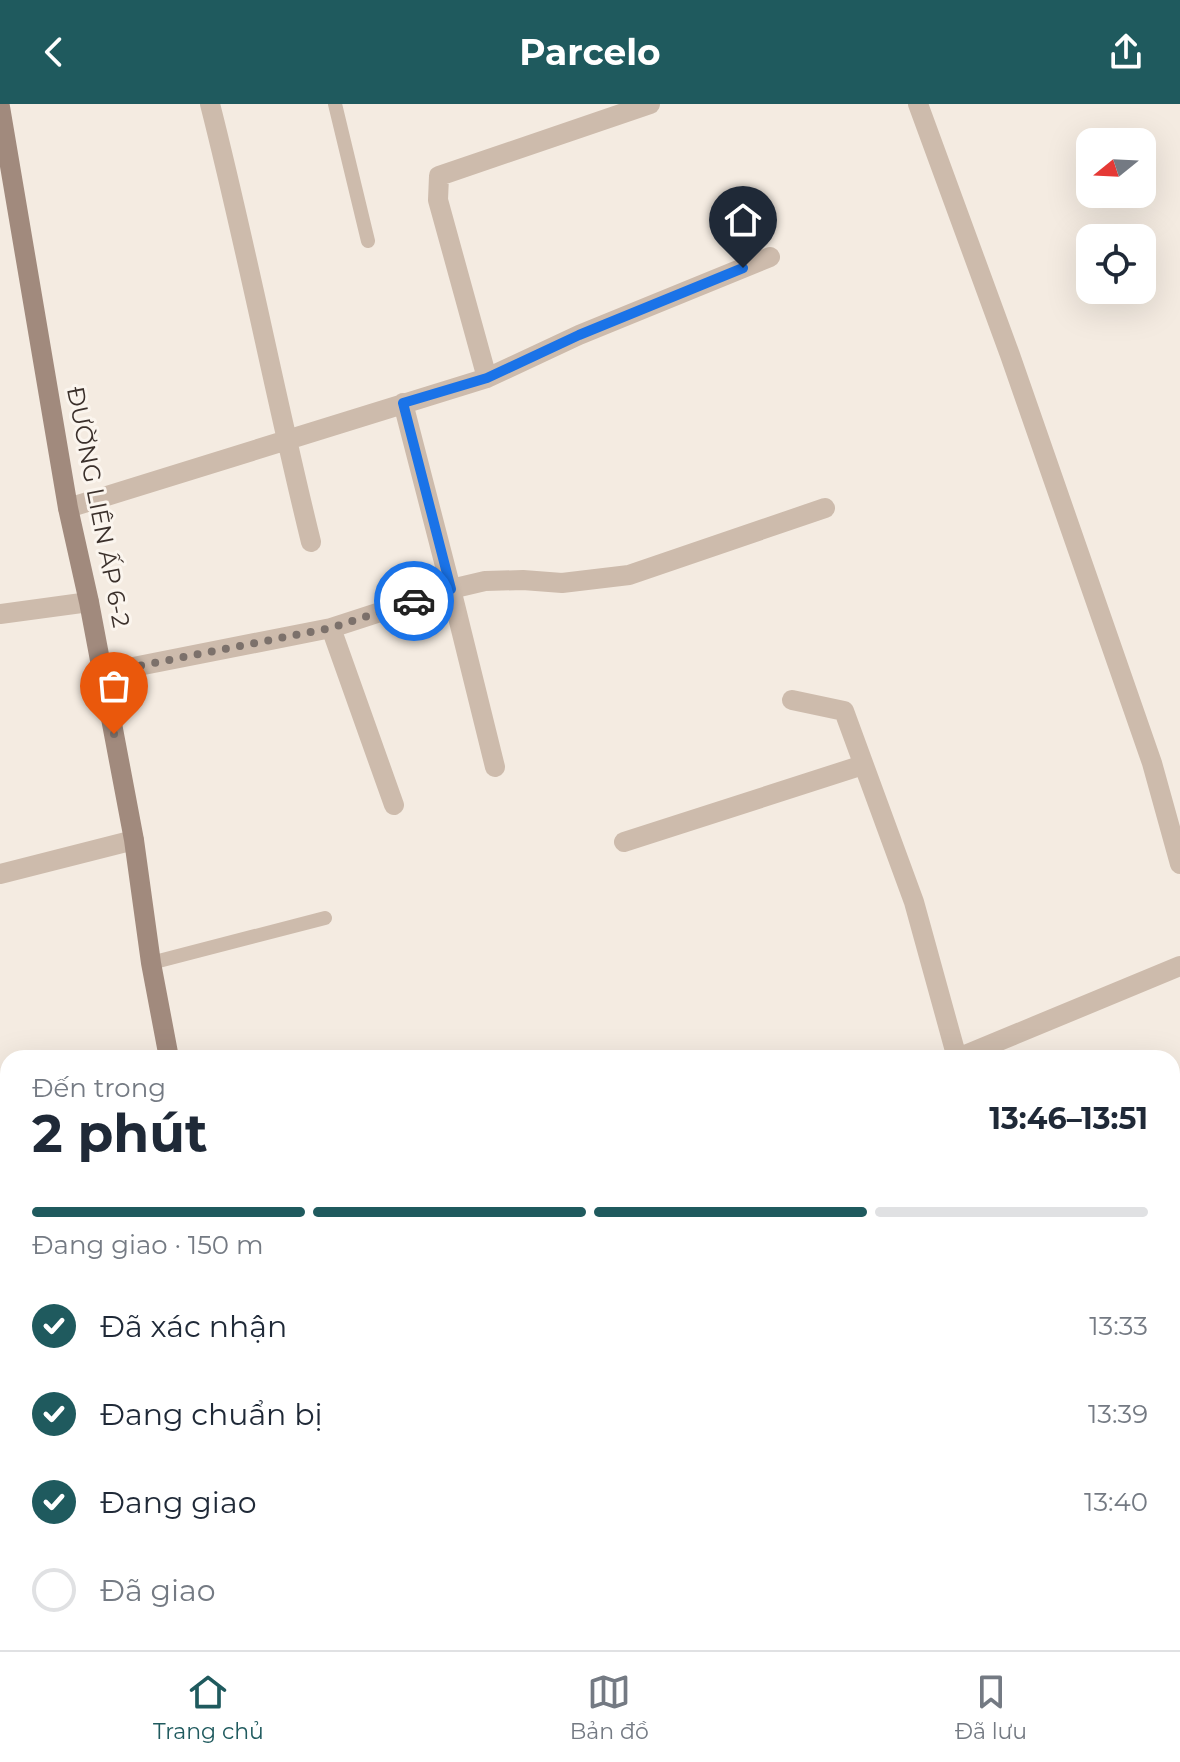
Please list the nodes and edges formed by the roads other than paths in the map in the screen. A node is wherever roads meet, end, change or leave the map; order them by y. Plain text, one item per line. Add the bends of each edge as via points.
1 (210, 104) edge
2 (335, 104) edge
3 (650, 104) edge
4 (918, 104) edge
5 (0, 107) edge
6 (5, 166) edge
7 (368, 241) dead end
8 (770, 257) dead end
9 (487, 378) junction
10 (403, 403) junction
11 (286, 440) junction
12 (68, 508) junction
13 (825, 508) dead end
14 (311, 542) dead end
15 (451, 589) junction
16 (89, 602) junction
17 (0, 614) edge
18 (331, 628) junction
19 (103, 673) junction
20 (792, 700) dead end
21 (863, 765) junction
22 (495, 767) dead end
23 (394, 805) dead end
24 (134, 840) junction
25 (624, 842) dead end
26 (1180, 864) edge
27 (0, 874) edge
28 (325, 918) dead end
29 (151, 963) junction
30 (1180, 966) edge
31 (167, 1050) edge
32 (956, 1050) edge
33 (977, 1050) edge

1 - 11 street
2 - 7 lane
3 - 9 street via 439,176 438,200
4 - 26 street via 1152,763
5 - 6 street, ĐƯỜNG LIÊN ẤP 6-2
6 - 12 street, ĐƯỜNG LIÊN ẤP 6-2
8 - 9 street
9 - 10 street
10 - 11 street
10 - 15 street
11 - 12 street
11 - 14 street
12 - 16 street, ĐƯỜNG LIÊN ẤP 6-2
13 - 15 street via 629,575 562,583 485,581
15 - 18 street
15 - 22 street
16 - 17 street
16 - 19 street, ĐƯỜNG LIÊN ẤP 6-2
18 - 19 street
18 - 23 street
19 - 24 street, ĐƯỜNG LIÊN ẤP 6-2
20 - 21 street via 844,711
21 - 25 street
21 - 32 street via 914,902
24 - 27 street
24 - 29 street, ĐƯỜNG LIÊN ẤP 6-2
28 - 29 lane
29 - 31 street, ĐƯỜNG LIÊN ẤP 6-2
30 - 33 street

